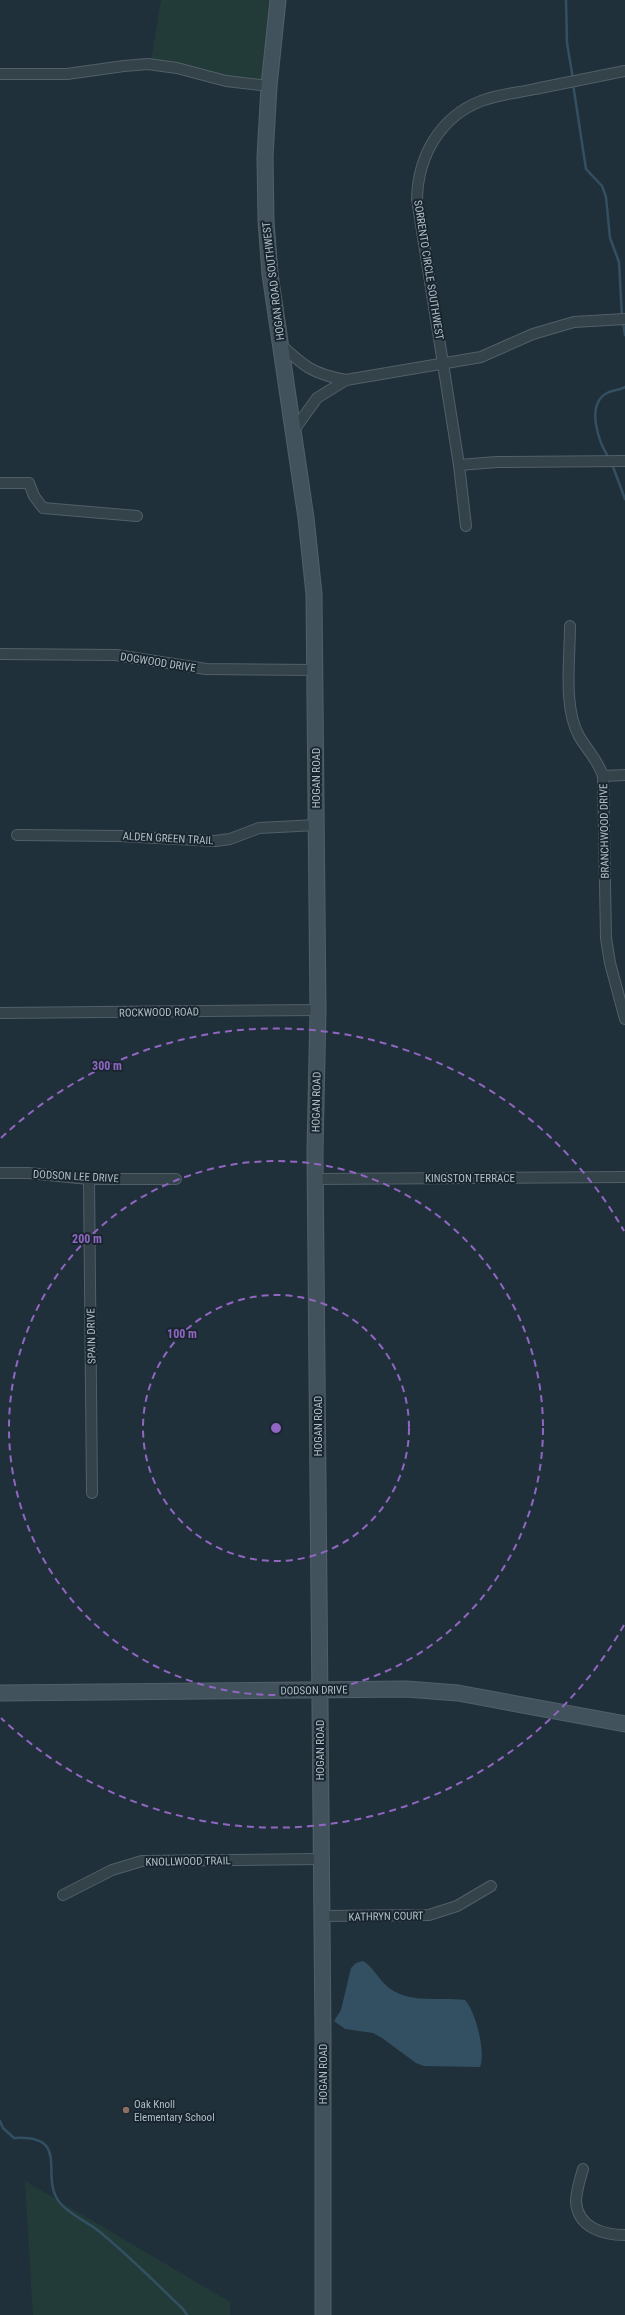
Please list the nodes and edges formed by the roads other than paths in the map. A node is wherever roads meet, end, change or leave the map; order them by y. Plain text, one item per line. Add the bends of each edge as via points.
1 (278, 0) edge
2 (625, 71) edge
3 (0, 74) edge
4 (269, 86) junction
5 (625, 319) edge
6 (281, 345) junction
7 (443, 365) junction
8 (346, 380) junction
9 (294, 430) junction
10 (625, 461) edge
11 (459, 465) junction
12 (0, 483) edge
13 (137, 516) dead end
14 (466, 526) dead end
15 (308, 537) joint
16 (570, 626) dead end
17 (0, 654) edge
18 (316, 670) junction
19 (625, 775) edge
20 (604, 776) junction
21 (317, 825) junction
22 (17, 835) dead end
23 (318, 1010) junction
24 (0, 1013) edge
25 (625, 1019) edge
26 (0, 1173) edge
27 (625, 1177) edge
28 (90, 1179) junction
29 (176, 1179) dead end
30 (315, 1179) junction
31 (92, 1493) dead end
32 (320, 1690) junction
33 (0, 1693) edge
34 (625, 1724) edge
35 (321, 1859) junction
36 (491, 1886) dead end
37 (63, 1895) dead end
38 (322, 1916) junction
39 (583, 2169) dead end
40 (625, 2235) edge
41 (323, 2315) edge

1 - 4 street, HOGAN ROAD SOUTHWEST
2 - 7 street, SORRENTO CIRCLE SOUTHWEST via 483,100 468,107 443,127 426,154 418,184 418,199
3 - 4 street via 67,74 148,64 177,68 226,81
4 - 6 street, HOGAN ROAD SOUTHWEST via 265,157 266,221 270,274
5 - 7 street via 574,322 532,334 481,358
6 - 8 street via 312,371
6 - 9 street, HOGAN ROAD SOUTHWEST
7 - 8 street
7 - 11 street, SORRENTO CIRCLE SOUTHWEST
8 - 9 street via 317,398
9 - 15 street, HOGAN ROAD SOUTHWEST
10 - 11 street via 497,462
11 - 14 street, SORRENTO CIRCLE SOUTHWEST
12 - 13 street via 29,482 34,496 43,508
15 - 18 street, HOGAN ROAD via 314,594
16 - 20 street, BRANCHWOOD DRIVE via 572,716 579,736 598,762
17 - 18 street, DOGWOOD DRIVE via 116,655 206,670
18 - 21 street, HOGAN ROAD
19 - 20 street
20 - 25 street, BRANCHWOOD DRIVE via 606,938
21 - 22 street, ALDEN GREEN TRAIL via 260,828 230,839 214,841 120,836
21 - 23 street, HOGAN ROAD
23 - 24 street, ROCKWOOD ROAD
23 - 30 street, HOGAN ROAD
26 - 28 street, DODSON LEE DRIVE
27 - 30 street, KINGSTON TERRACE
28 - 29 street, DODSON LEE DRIVE
28 - 31 street, SPAIN DRIVE
30 - 32 street, HOGAN ROAD
32 - 33 street, DODSON DRIVE
32 - 34 street, DODSON DRIVE via 406,1689 458,1693
32 - 35 street, HOGAN ROAD
35 - 37 street, KNOLLWOOD TRAIL via 142,1861 112,1870
35 - 38 street, HOGAN ROAD
36 - 38 street, KATHRYN COURT via 457,1906 429,1915
38 - 41 street, HOGAN ROAD
39 - 40 street via 576,2204 580,2217 601,2233

